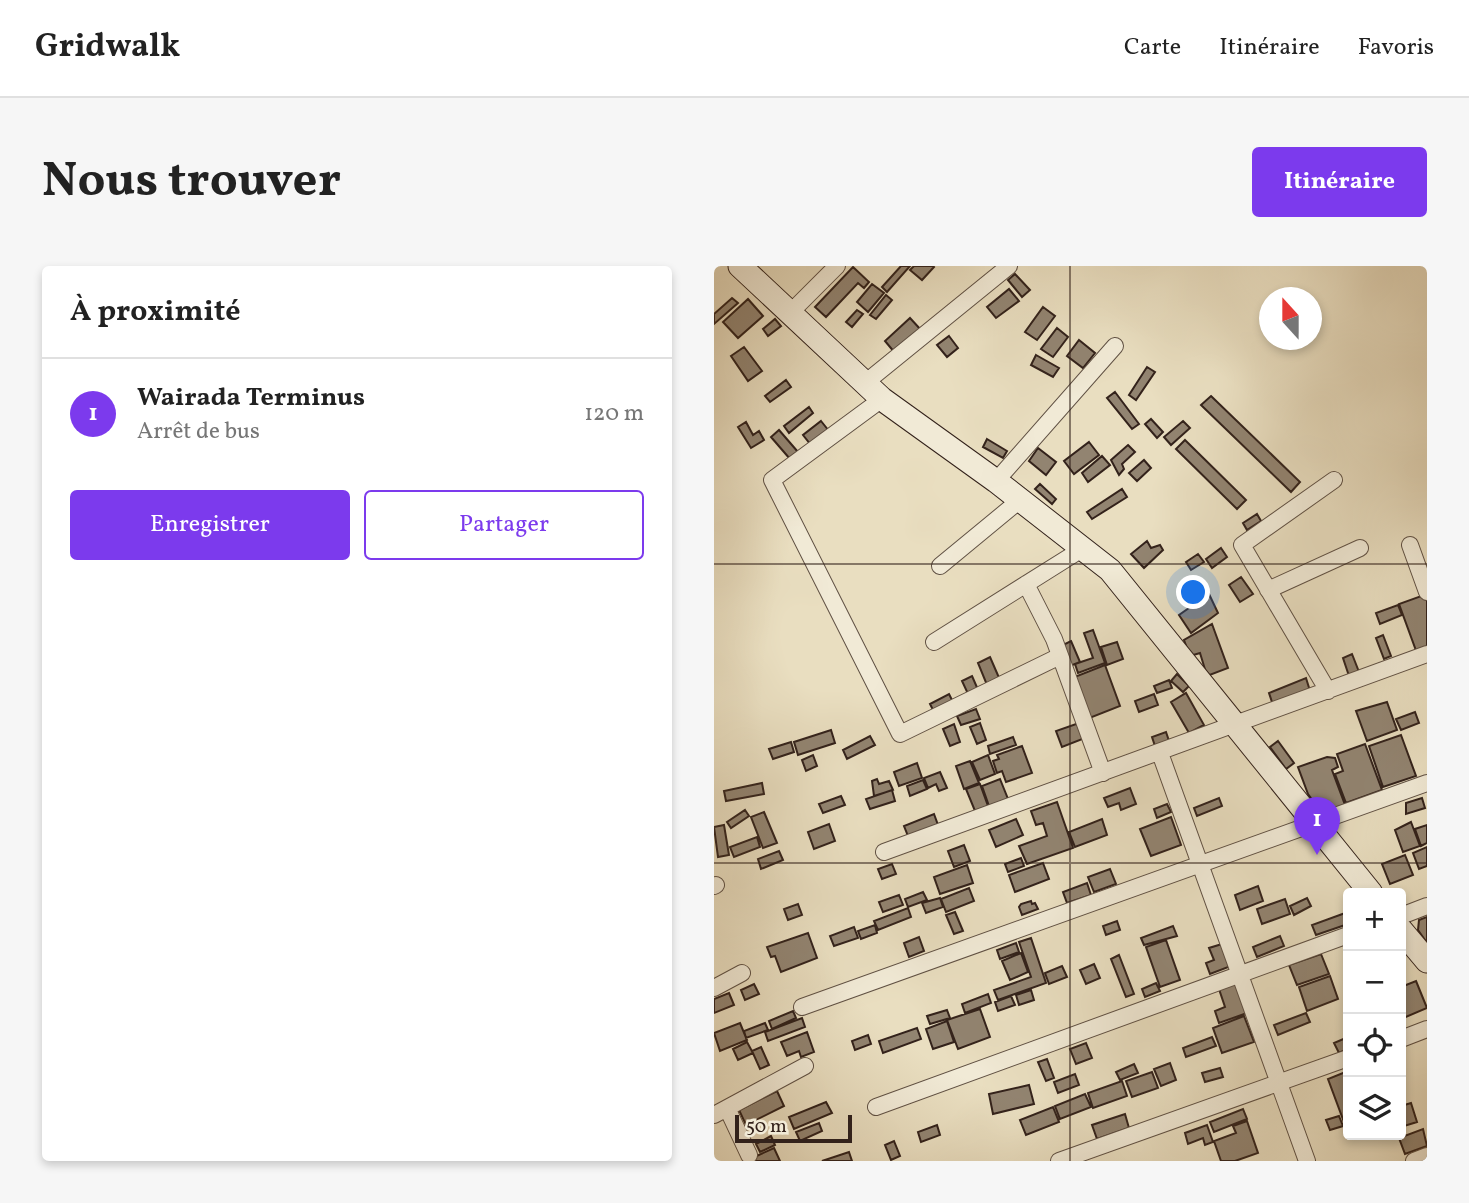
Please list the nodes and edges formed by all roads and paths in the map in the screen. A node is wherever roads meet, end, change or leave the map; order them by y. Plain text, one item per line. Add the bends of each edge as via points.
1 (740, 266) edge
2 (837, 266) edge
3 (1009, 266) edge
4 (790, 313) junction
5 (1115, 346) dead end
6 (865, 383) junction
7 (882, 399) junction
8 (1334, 480) dead end
9 (996, 481) junction
10 (1020, 500) junction
11 (1410, 545) dead end
12 (1360, 548) dead end
13 (1082, 549) junction
14 (940, 566) dead end
15 (1026, 584) junction
16 (1268, 590) junction
17 (1427, 592) edge
18 (934, 642) dead end
19 (1427, 654) edge
20 (1060, 656) junction
21 (1328, 691) junction
22 (1236, 725) junction
23 (1160, 752) junction
24 (1103, 773) junction
25 (1427, 783) edge
26 (1316, 824) junction
27 (884, 852) dead end
28 (1200, 865) junction
29 (1367, 888) edge
30 (1427, 906) edge
31 (1406, 914) edge
32 (1406, 936) edge
33 (1343, 937) edge
34 (1427, 961) edge
35 (742, 973) dead end
36 (1240, 974) junction
37 (714, 988) edge
38 (802, 1007) dead end
39 (1427, 1029) edge
40 (1406, 1037) edge
41 (1343, 1060) edge
42 (805, 1066) dead end
43 (1279, 1083) junction
44 (876, 1107) dead end
45 (720, 1112) edge
46 (749, 1155) dead end
47 (1427, 1156) edge
48 (1059, 1161) edge
49 (1307, 1161) edge
50 (1414, 1161) edge

1 - 4 street
2 - 4 street
3 - 6 street
4 - 6 street
5 - 9 street
6 - 7 street
7 - 9 street
7 - 20 street via 772,480 900,734
8 - 16 street via 1241,545
9 - 10 street
10 - 13 street
10 - 14 street
11 - 17 street
12 - 16 street
13 - 15 street
13 - 22 street via 1110,570
15 - 18 street
15 - 20 street
16 - 21 street
19 - 21 street
20 - 24 street
21 - 22 street
22 - 23 street
22 - 26 street
23 - 24 street
23 - 28 street
24 - 27 street
25 - 26 street
26 - 28 street
26 - 29 street
28 - 36 street
28 - 38 street
30 - 31 street
32 - 34 street
33 - 36 street
35 - 37 street
36 - 43 street
36 - 44 street
39 - 40 street
41 - 43 street
42 - 45 street
43 - 48 street
43 - 49 street
45 - 46 street
47 - 50 street

